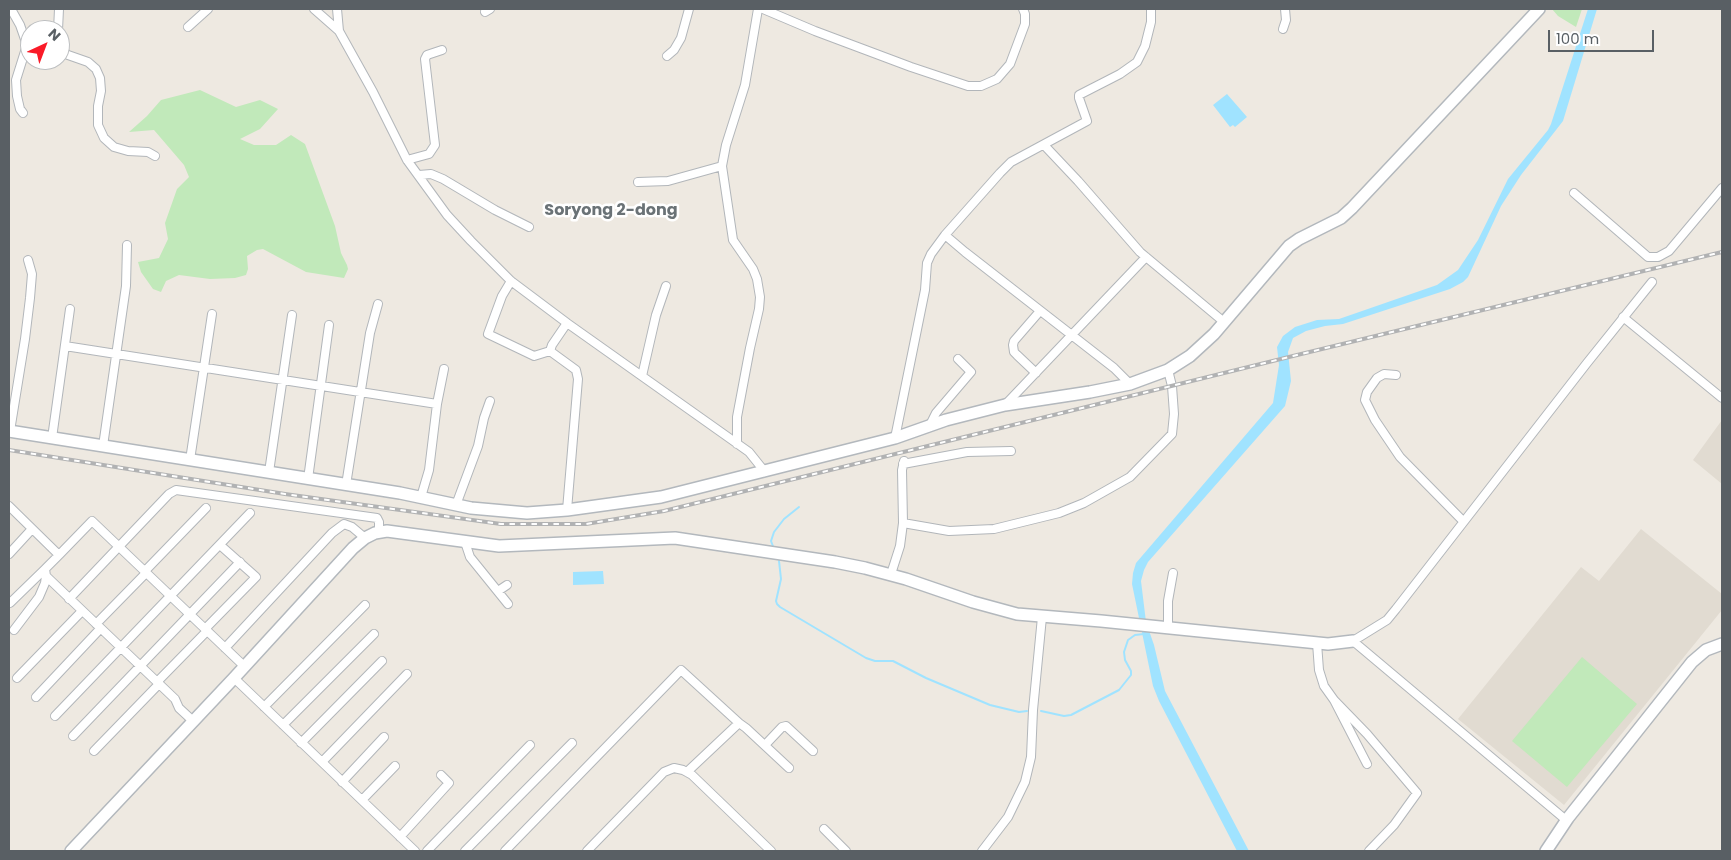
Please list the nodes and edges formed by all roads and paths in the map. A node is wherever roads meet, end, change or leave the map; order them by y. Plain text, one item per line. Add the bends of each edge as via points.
1 (9, 9) edge
2 (208, 9) edge
3 (314, 9) edge
4 (337, 9) edge
5 (689, 9) edge
6 (758, 9) edge
7 (764, 9) edge
8 (1023, 9) edge
9 (1151, 9) edge
10 (1284, 9) edge
11 (1538, 9) edge
12 (188, 27) dead end
13 (1283, 28) dead end
14 (339, 31) junction
15 (442, 50) dead end
16 (70, 56) edge
17 (667, 56) dead end
18 (23, 113) dead end
19 (1044, 145) junction
20 (155, 156) dead end
21 (407, 160) junction
22 (722, 166) junction
23 (419, 176) junction
24 (638, 182) dead end
25 (1722, 188) edge
26 (1574, 193) dead end
27 (529, 226) dead end
28 (946, 235) junction
29 (127, 245) dead end
30 (1146, 257) junction
31 (28, 260) dead end
32 (511, 281) junction
33 (1652, 282) dead end
34 (666, 286) dead end
35 (378, 304) dead end
36 (70, 309) dead end
37 (1040, 311) junction
38 (212, 314) dead end
39 (292, 315) dead end
40 (1623, 317) junction
41 (1224, 322) junction
42 (568, 323) junction
43 (330, 325) dead end
44 (1071, 335) junction
45 (65, 346) junction
46 (550, 351) junction
47 (115, 354) junction
48 (958, 360) dead end
49 (204, 368) junction
50 (444, 369) dead end
51 (1168, 370) junction
52 (1036, 372) junction
53 (1396, 375) dead end
54 (642, 376) junction
55 (282, 380) junction
56 (1130, 384) junction
57 (321, 386) junction
58 (360, 392) junction
59 (1722, 398) edge
60 (490, 401) dead end
61 (437, 404) junction
62 (1005, 405) junction
63 (929, 426) junction
64 (9, 431) edge
65 (52, 438) junction
66 (895, 438) junction
67 (737, 444) junction
68 (103, 446) junction
69 (1011, 451) dead end
70 (190, 460) junction
71 (269, 472) junction
72 (765, 472) junction
73 (308, 479) junction
74 (346, 485) junction
75 (421, 498) junction
76 (456, 505) junction
77 (9, 506) edge
78 (206, 508) dead end
79 (567, 510) junction
80 (250, 513) dead end
81 (1463, 522) junction
82 (903, 523) junction
83 (32, 529) junction
84 (379, 532) junction
85 (365, 538) junction
86 (465, 542) junction
87 (220, 545) junction
88 (119, 546) junction
89 (9, 554) edge
90 (59, 555) junction
91 (240, 562) junction
92 (146, 572) junction
93 (45, 573) junction
94 (1173, 573) dead end
95 (891, 574) junction
96 (507, 585) dead end
97 (498, 592) junction
98 (171, 596) junction
99 (69, 599) junction
100 (10, 604) dead end
101 (365, 604) dead end
102 (508, 604) dead end
103 (82, 611) junction
104 (190, 614) junction
105 (1042, 617) junction
106 (98, 626) junction
107 (1162, 628) junction
108 (14, 630) dead end
109 (206, 630) junction
110 (374, 634) dead end
111 (1353, 641) junction
112 (1317, 643) junction
113 (1722, 644) edge
114 (121, 648) junction
115 (225, 648) junction
116 (382, 661) dead end
117 (140, 666) junction
118 (244, 666) junction
119 (407, 674) dead end
120 (17, 678) dead end
121 (234, 678) junction
122 (158, 683) junction
123 (36, 696) dead end
124 (1334, 700) junction
125 (264, 707) junction
126 (56, 716) dead end
127 (193, 721) junction
128 (739, 723) junction
129 (283, 725) junction
130 (73, 736) dead end
131 (384, 737) dead end
132 (301, 743) junction
133 (572, 743) dead end
134 (530, 745) dead end
135 (765, 745) junction
136 (813, 750) dead end
137 (94, 751) dead end
138 (322, 762) junction
139 (1367, 764) dead end
140 (395, 766) dead end
141 (789, 768) dead end
142 (687, 772) junction
143 (441, 775) dead end
144 (342, 782) junction
145 (362, 800) junction
146 (1566, 820) junction
147 (824, 829) dead end
148 (400, 837) junction
149 (71, 851) edge
150 (415, 851) edge
151 (427, 851) edge
152 (465, 851) edge
153 (505, 851) edge
154 (587, 851) edge
155 (771, 851) edge
156 (846, 851) edge
157 (982, 851) edge
158 (1369, 851) edge
159 (1546, 851) edge

1 - 18 street via 20,25 27,45 16,80 18,103
2 - 12 street
3 - 14 street
4 - 14 street
5 - 17 street via 681,38
6 - 22 street via 744,85
7 - 8 street via 919,70 968,86 981,86 996,79 1010,64 1025,24
9 - 19 street via 1145,46 1137,62 1079,95 1087,122
10 - 13 street via 1286,20
11 - 41 street via 1352,208 1341,218 1289,246
14 - 21 street
15 - 21 street via 427,55 425,59 435,146 429,154
16 - 20 street via 88,62 100,78 98,125 104,138 121,149 148,152
19 - 28 street via 1011,162
19 - 30 street
21 - 23 street
22 - 24 street via 668,181
22 - 67 street via 733,240 753,269 760,297 737,417
23 - 27 street via 431,174 443,179
23 - 32 street via 447,215
25 - 26 street via 1669,251 1658,257 1648,257
28 - 37 street
28 - 66 street via 927,263 925,290
29 - 47 street via 126,286
30 - 41 street
30 - 44 street
31 - 64 street via 32,274 30,298
32 - 42 street
32 - 46 street via 488,334 534,356
33 - 40 street
34 - 54 street
35 - 58 street
36 - 45 street
37 - 44 street
37 - 52 street via 1013,345 1016,355
38 - 49 street
39 - 55 street
40 - 59 street
40 - 81 street
41 - 51 street via 1190,356
42 - 46 street
42 - 54 street
43 - 57 street
44 - 52 street
44 - 56 street
45 - 47 street
45 - 65 street
46 - 79 street via 576,370 578,379
47 - 49 street
47 - 68 street
48 - 63 street via 971,372
49 - 55 street
49 - 70 street
50 - 61 street
51 - 56 street
51 - 82 street via 1174,414 1172,434 1130,477 1059,513 994,529 949,531
52 - 62 street
53 - 81 street via 1384,374 1377,378 1365,400 1400,457
54 - 67 street
55 - 57 street
55 - 71 street
56 - 62 street
57 - 58 street
57 - 73 street
58 - 61 street
58 - 74 street
60 - 76 street via 478,446
61 - 75 street via 429,470
62 - 63 street
63 - 66 street
64 - 65 street
65 - 68 street
66 - 72 street
67 - 72 street via 749,452
68 - 70 street
69 - 82 street via 967,452 903,463
70 - 71 street
71 - 73 street
72 - 79 street via 661,497
73 - 74 street
74 - 75 street
75 - 76 street
76 - 79 street via 527,513
77 - 83 street
78 - 92 street
80 - 87 street
81 - 111 street via 1386,620
82 - 95 street
83 - 89 street
83 - 90 street
84 - 85 street
84 - 86 street via 387,530
84 - 88 street via 377,518 176,490
85 - 115 street via 344,524 332,533
85 - 118 street
86 - 95 street via 499,546 675,538 835,562
86 - 97 street via 470,557
87 - 91 street
87 - 98 street
88 - 90 street via 92,521
88 - 92 street
88 - 99 street
90 - 93 street
91 - 104 street
91 - 109 street via 256,577
92 - 98 street
92 - 106 street
93 - 99 street
93 - 100 street
93 - 108 street via 39,598
94 - 107 street
95 - 105 street via 998,610
96 - 97 street
97 - 102 street
98 - 104 street
98 - 114 street
99 - 103 street
101 - 125 street
103 - 106 street
103 - 120 street
104 - 109 street
104 - 117 street
105 - 107 street
105 - 157 street via 1031,757 1025,782 1008,817
106 - 114 street
106 - 123 street
107 - 112 street
109 - 115 street
109 - 122 street
110 - 129 street
111 - 112 street
111 - 146 street
112 - 124 street via 1319,670 1324,686
113 - 146 street via 1706,650 1692,662
114 - 117 street
114 - 126 street
115 - 118 street
116 - 132 street
117 - 122 street
117 - 130 street
118 - 121 street
119 - 138 street
121 - 125 street
121 - 127 street
122 - 127 street
122 - 137 street
124 - 139 street
124 - 158 street via 1417,792 1394,825
125 - 129 street
127 - 149 street
128 - 135 street
128 - 142 street
128 - 153 street via 681,670
129 - 132 street
131 - 144 street
132 - 138 street
133 - 152 street
134 - 151 street
135 - 136 street via 786,726
135 - 141 street
138 - 144 street
140 - 145 street
142 - 154 street via 674,768 664,772
142 - 155 street
143 - 148 street via 449,783
144 - 145 street
145 - 148 street
146 - 159 street
147 - 156 street
148 - 150 street

